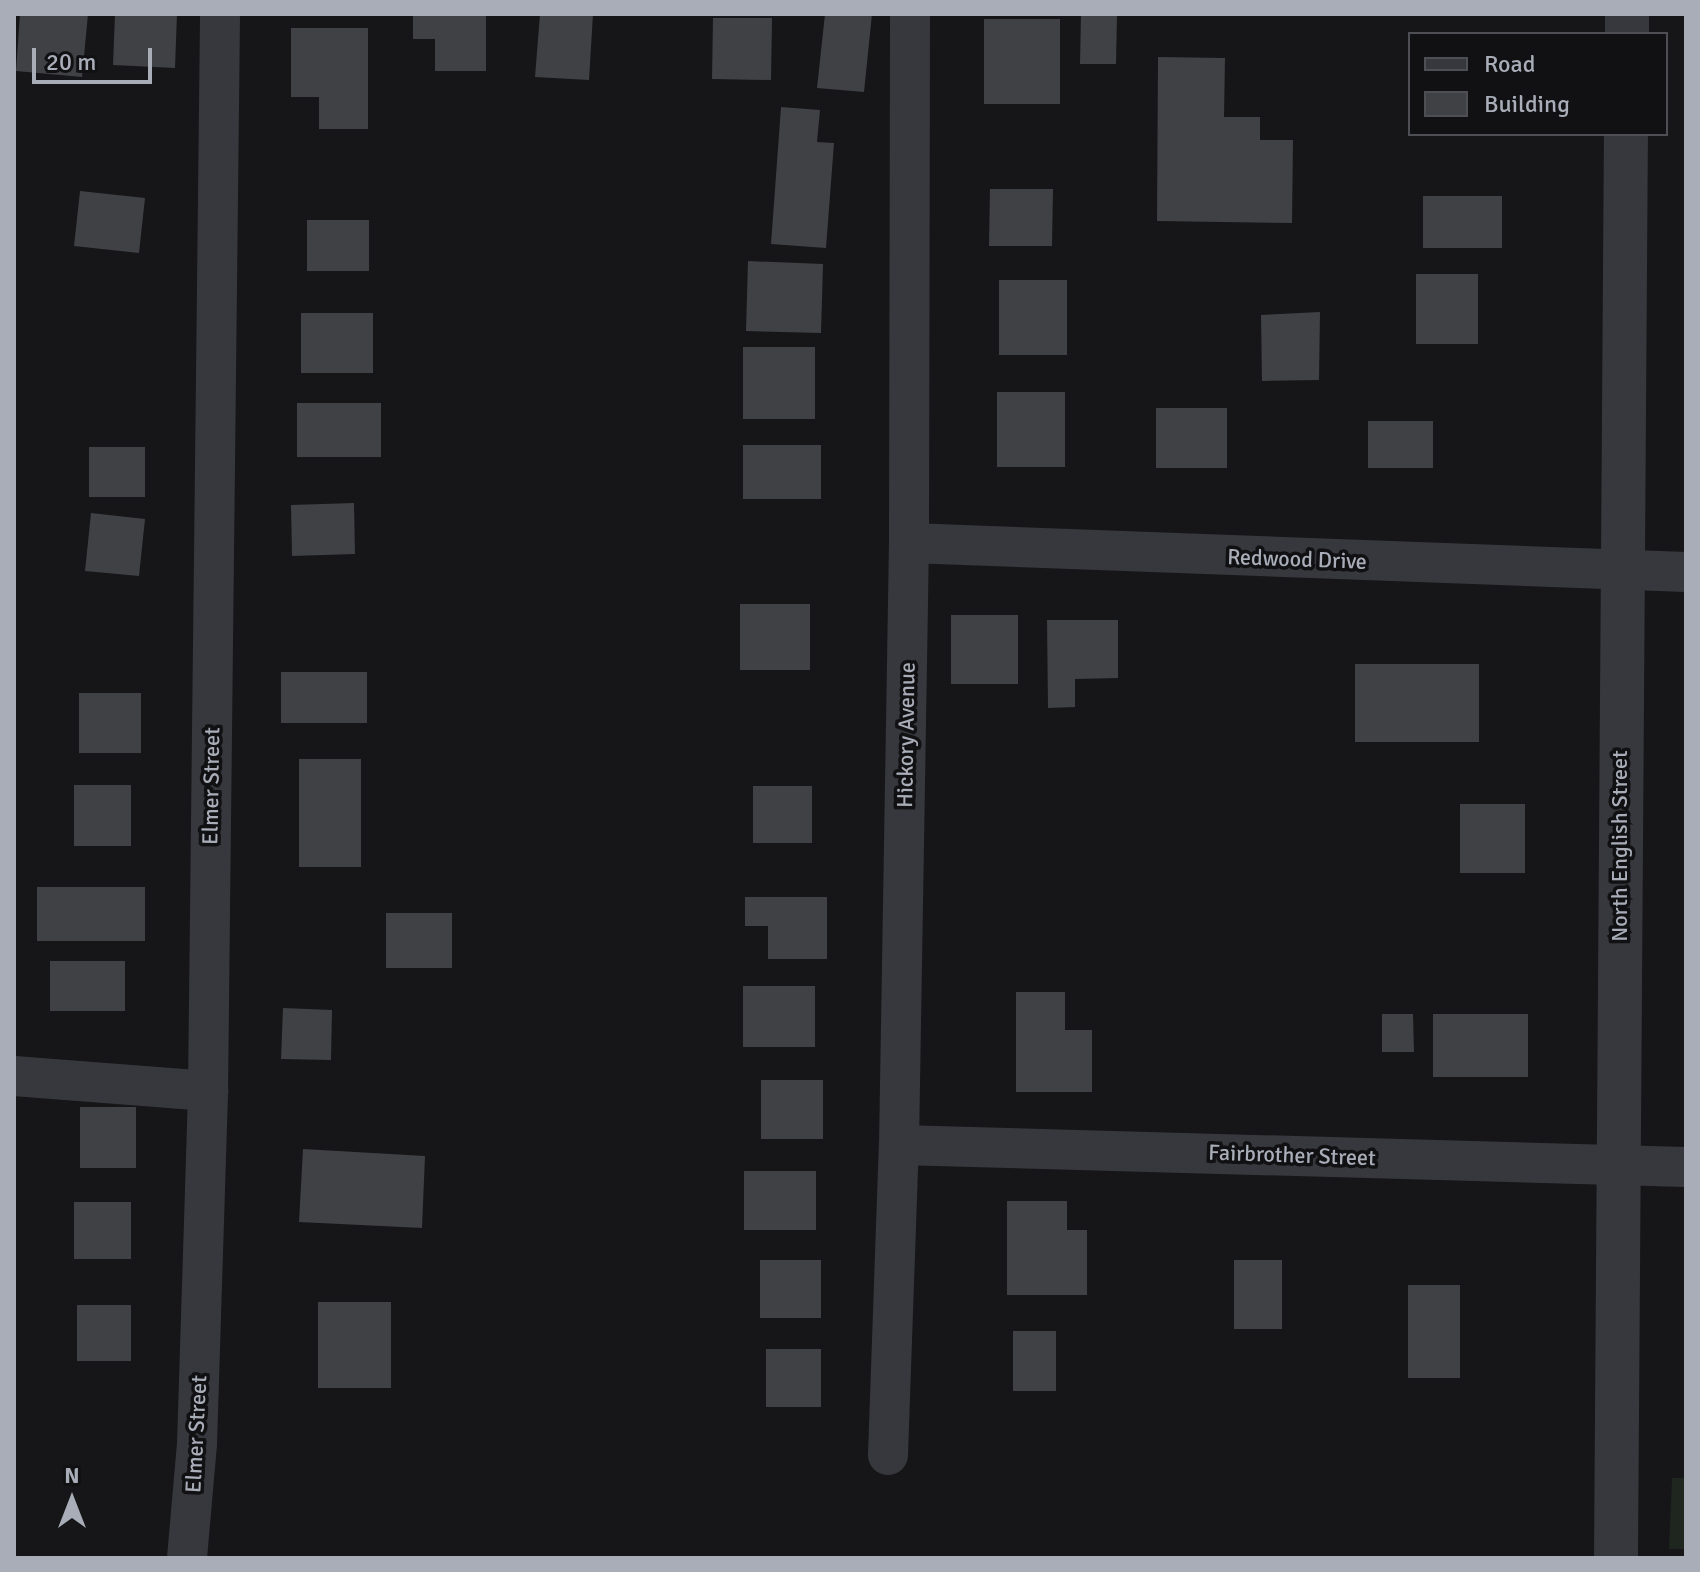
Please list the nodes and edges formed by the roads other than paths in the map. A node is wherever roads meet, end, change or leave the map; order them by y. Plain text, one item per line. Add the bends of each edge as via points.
1 (220, 14) edge
2 (910, 14) edge
3 (1626, 136) edge
4 (909, 543) junction
5 (1621, 569) junction
6 (1686, 572) edge
7 (14, 1076) edge
8 (208, 1091) junction
9 (899, 1145) junction
10 (1618, 1164) junction
11 (1686, 1167) edge
12 (888, 1455) dead end
13 (187, 1558) edge
14 (1616, 1558) edge

1 - 8 street, Elmer Street
2 - 4 street, Hickory Avenue
3 - 5 street, North English Street
4 - 5 street, Redwood Drive
4 - 9 street, Hickory Avenue
5 - 6 street, Redwood Drive
5 - 10 street, North English Street
7 - 8 street
8 - 13 street, Elmer Street via 197,1444
9 - 10 street, Fairbrother Street
9 - 12 street, Hickory Avenue
10 - 11 street, Fairbrother Street
10 - 14 street, North English Street

